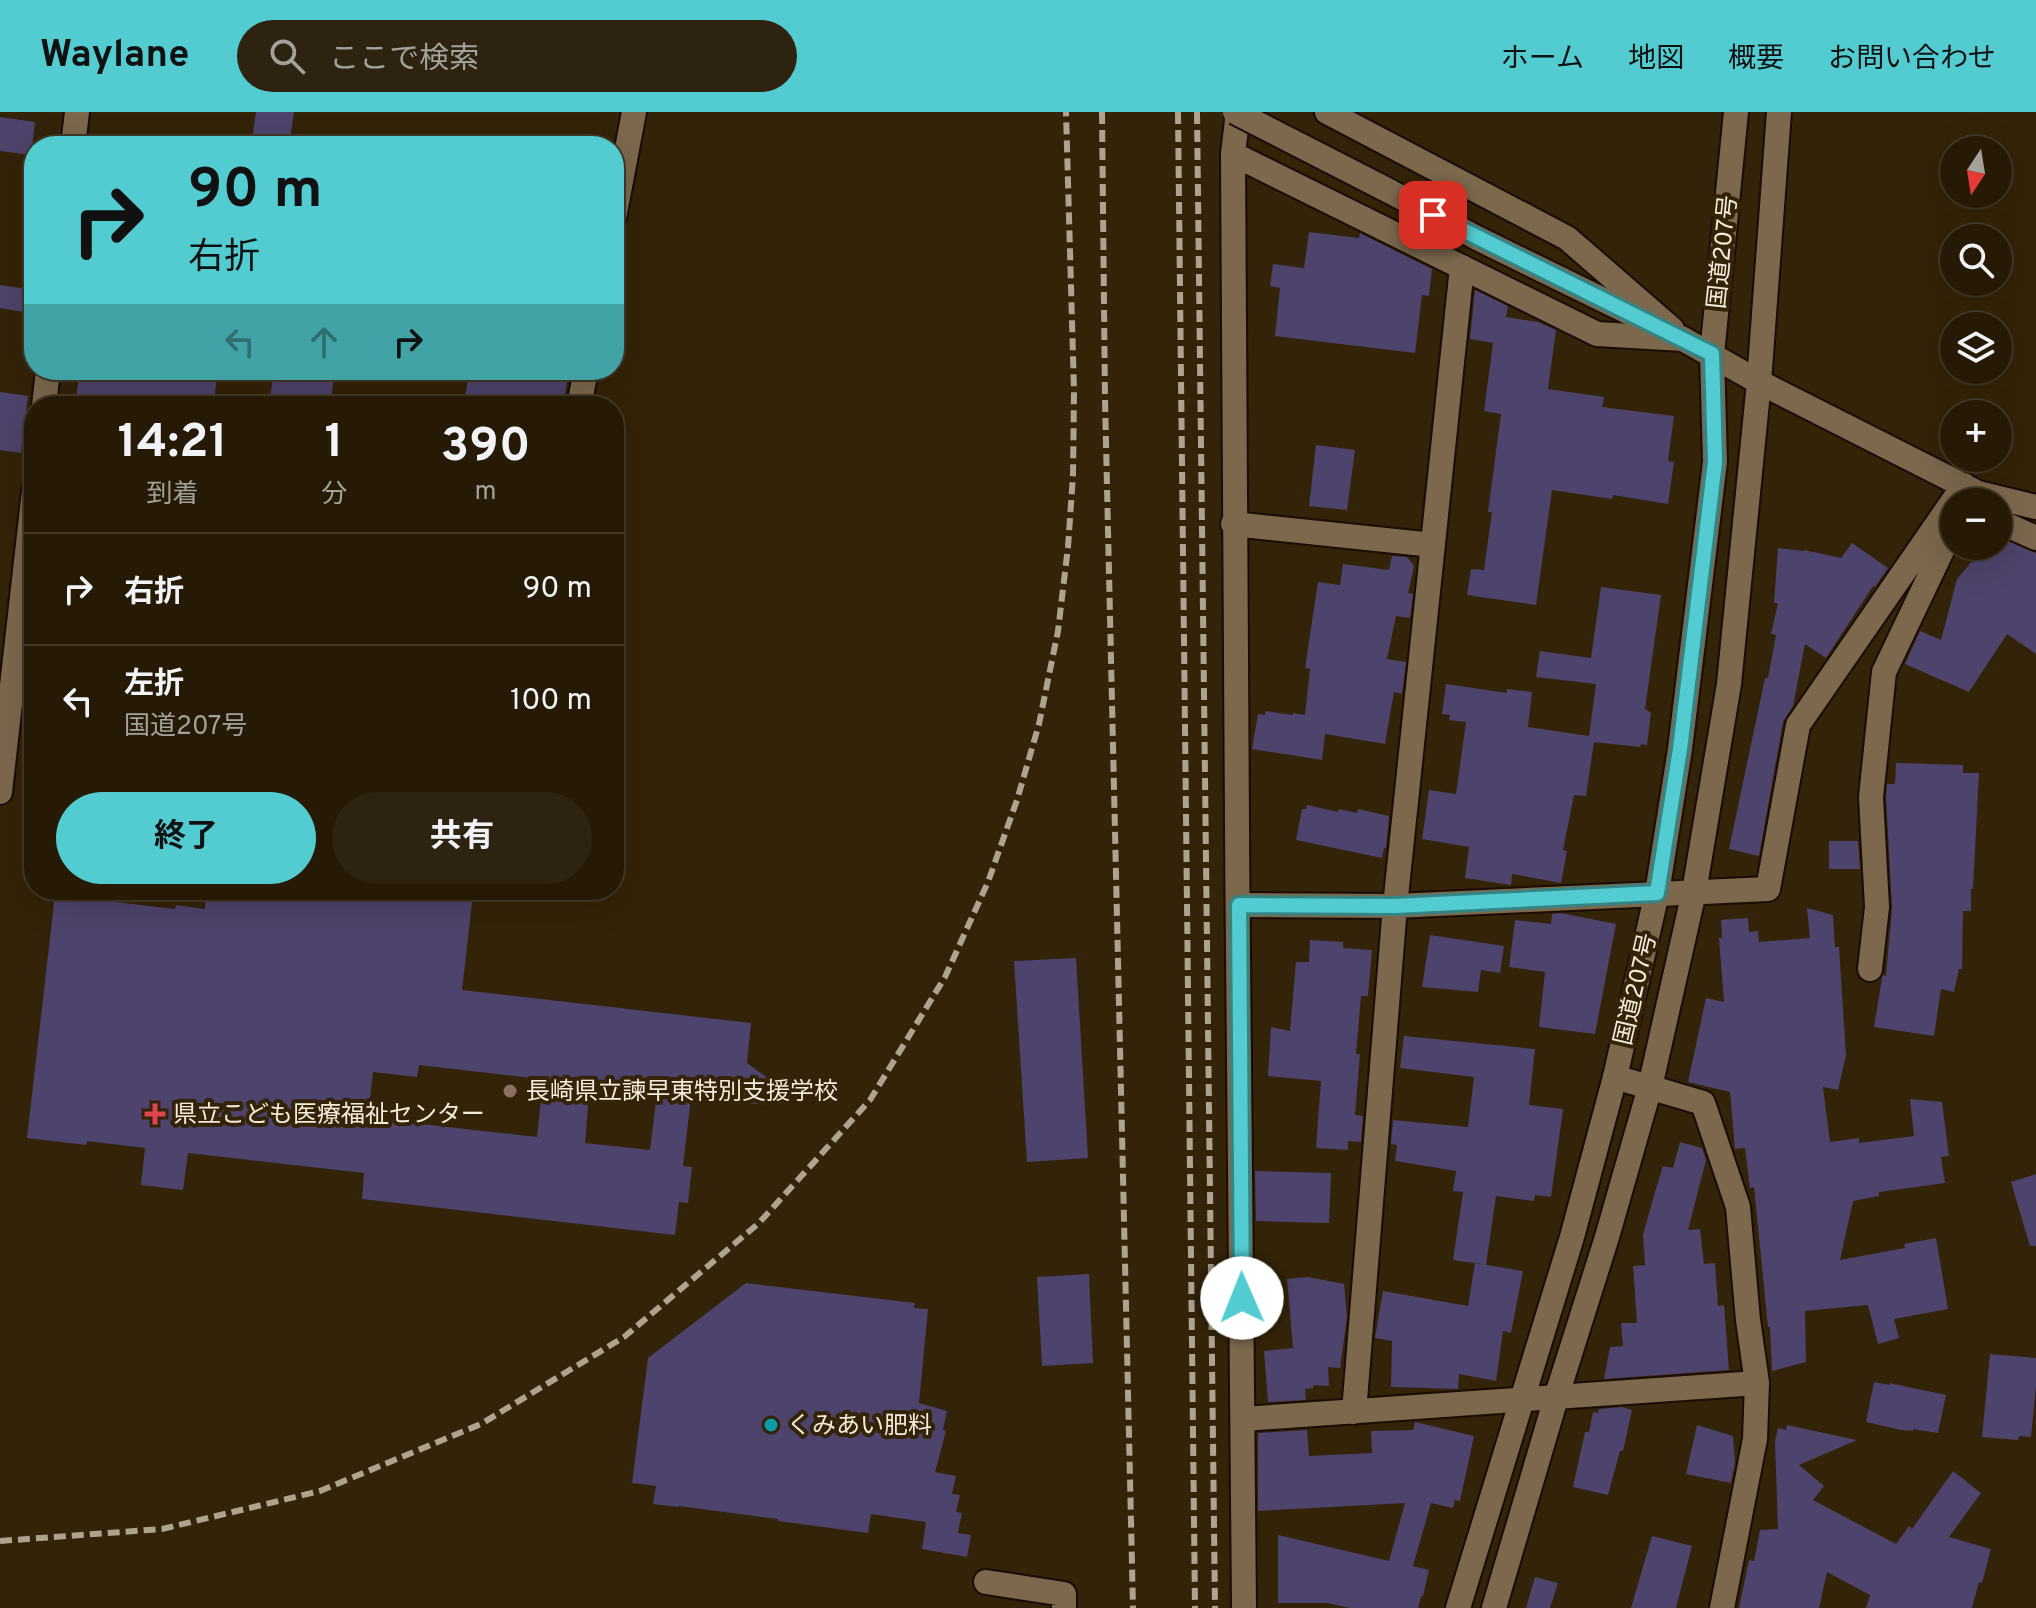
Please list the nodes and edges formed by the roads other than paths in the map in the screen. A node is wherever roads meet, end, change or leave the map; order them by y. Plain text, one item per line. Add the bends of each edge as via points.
1 (77, 112) edge
2 (634, 112) edge
3 (1236, 112) edge
4 (1327, 112) edge
5 (1736, 112) edge
6 (1779, 112) edge
7 (74, 136) edge
8 (1233, 154) junction
9 (624, 165) edge
10 (1462, 267) junction
11 (1683, 339) junction
12 (1712, 354) junction
13 (1759, 382) junction
14 (1952, 488) edge
15 (2012, 503) edge
16 (2036, 507) edge
17 (1233, 524) junction
18 (2012, 527) edge
19 (1940, 533) edge
20 (2036, 538) edge
21 (1433, 545) junction
22 (1940, 555) edge
23 (24, 580) edge
24 (0, 792) edge
25 (1694, 892) junction
26 (1657, 893) junction
27 (1239, 905) junction
28 (1395, 906) junction
29 (1870, 969) dead end
30 (1615, 1077) junction
31 (1650, 1087) junction
32 (1757, 1383) junction
33 (1556, 1398) junction
34 (1521, 1400) junction
35 (1354, 1412) junction
36 (1243, 1419) junction
37 (986, 1582) dead end
38 (1064, 1608) edge
39 (1244, 1608) edge
40 (1458, 1608) edge
41 (1494, 1608) edge
42 (1722, 1608) edge

1 - 7 street
2 - 9 street
3 - 8 street
3 - 11 street, bridge
4 - 11 street via 1567,238
5 - 12 street, 国道207号
6 - 13 street
8 - 10 street
8 - 17 street
10 - 11 street via 1597,334
10 - 21 street
11 - 12 street
12 - 13 street
12 - 26 street, 国道207号 via 1715,462
13 - 14 street
13 - 25 street via 1729,684
15 - 16 street
17 - 21 street
17 - 27 street
18 - 20 street
19 - 25 street via 1798,725 1768,889
21 - 28 street
22 - 29 street via 1884,672 1871,797 1877,907
23 - 24 street
25 - 26 street
25 - 31 street
26 - 28 street
26 - 30 street, 国道207号
27 - 28 street
27 - 36 street
28 - 35 street
30 - 31 street
30 - 34 street, 国道207号
31 - 32 street via 1703,1103 1738,1207
31 - 33 street
32 - 33 street
32 - 42 street via 1755,1439
33 - 34 street
33 - 41 street
34 - 35 street
34 - 40 street, 国道207号
35 - 36 street
36 - 39 street
37 - 38 street via 1064,1594

